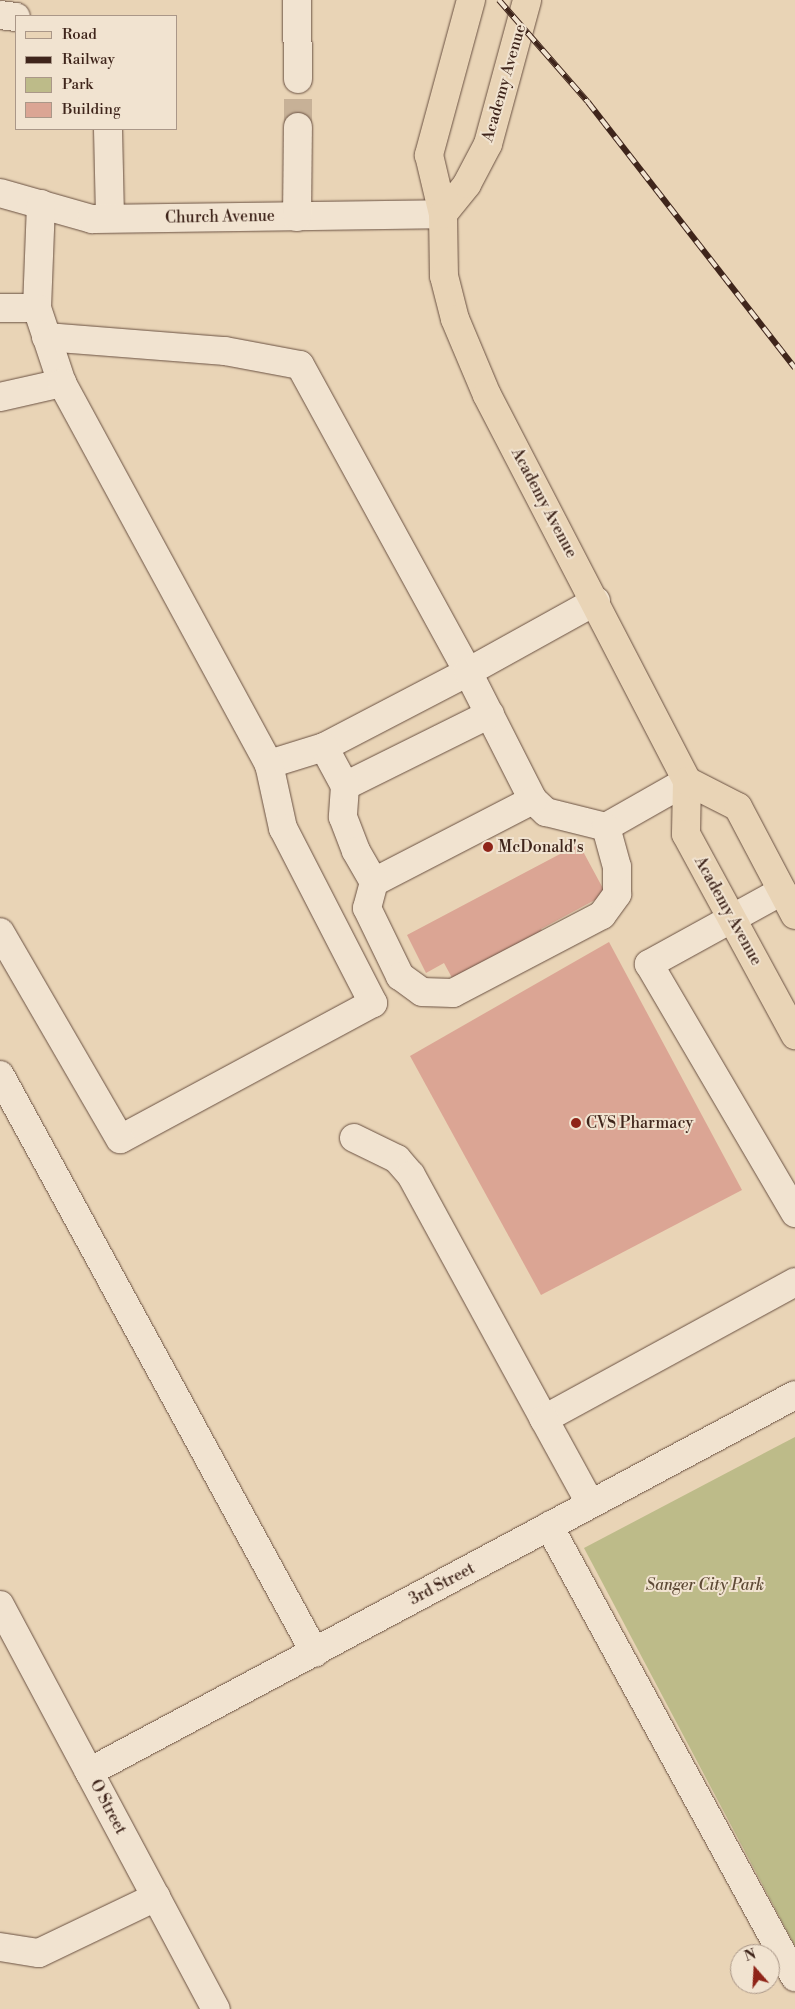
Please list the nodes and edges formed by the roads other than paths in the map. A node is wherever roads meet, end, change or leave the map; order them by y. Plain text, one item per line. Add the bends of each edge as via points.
1 (297, 0) edge
2 (471, 0) edge
3 (527, 0) edge
4 (0, 15) edge
5 (15, 17) edge
6 (298, 79) tunnel mouth
7 (298, 126) tunnel mouth
8 (108, 130) edge
9 (0, 193) edge
10 (41, 204) junction
11 (443, 214) junction
12 (298, 217) junction
13 (110, 218) junction
14 (0, 308) edge
15 (37, 308) junction
16 (46, 337) junction
17 (62, 383) junction
18 (0, 396) edge
19 (596, 601) junction
20 (468, 672) junction
21 (490, 714) junction
22 (324, 747) junction
23 (269, 764) junction
24 (687, 781) junction
25 (345, 786) junction
26 (533, 800) junction
27 (606, 827) junction
28 (374, 882) junction
29 (782, 891) junction
30 (795, 914) edge
31 (732, 918) junction
32 (0, 932) edge
33 (795, 1034) edge
34 (0, 1075) edge
35 (354, 1138) dead end
36 (795, 1213) edge
37 (795, 1282) edge
38 (795, 1395) edge
39 (544, 1419) junction
40 (590, 1503) junction
41 (549, 1526) junction
42 (0, 1605) edge
43 (315, 1653) junction
44 (89, 1772) junction
45 (156, 1897) junction
46 (0, 1947) edge
47 (795, 1977) edge
48 (216, 2009) edge

1 - 6 street
2 - 11 main road, Academy Avenue via 429,155
3 - 11 main road, Academy Avenue via 488,144 467,184
4 - 5 street
7 - 12 street
8 - 13 street
9 - 10 street, Church Avenue
10 - 13 street, Church Avenue via 92,219
10 - 15 street
11 - 12 street, Church Avenue
11 - 19 main road, Academy Avenue via 444,276 464,342
12 - 13 street, Church Avenue
14 - 15 street
15 - 16 street
16 - 17 street
16 - 20 street via 224,351 300,365
17 - 18 street
17 - 23 street
19 - 20 street
19 - 24 main road, Academy Avenue
20 - 21 street
20 - 22 street
21 - 25 street
21 - 26 street
22 - 23 street
22 - 25 street
23 - 32 street via 283,828 373,1003 120,1139
24 - 27 street
24 - 29 main road via 738,807
24 - 31 main road, Academy Avenue via 686,834
25 - 28 street via 343,817
26 - 27 street via 546,812
26 - 28 street
27 - 28 street via 616,867 617,894 602,915 454,993 422,992 400,976 367,908
29 - 30 main road
29 - 31 street
31 - 33 main road, Academy Avenue
31 - 36 street via 649,964
34 - 43 street
35 - 39 street via 397,1159 411,1175
37 - 39 street
38 - 40 street, 3rd Street
39 - 40 street
40 - 41 street, 3rd Street
41 - 43 street, 3rd Street
41 - 47 street
42 - 44 street, O Street
43 - 44 street, 3rd Street
44 - 45 street, O Street
45 - 46 street via 39,1953
45 - 48 street, O Street

